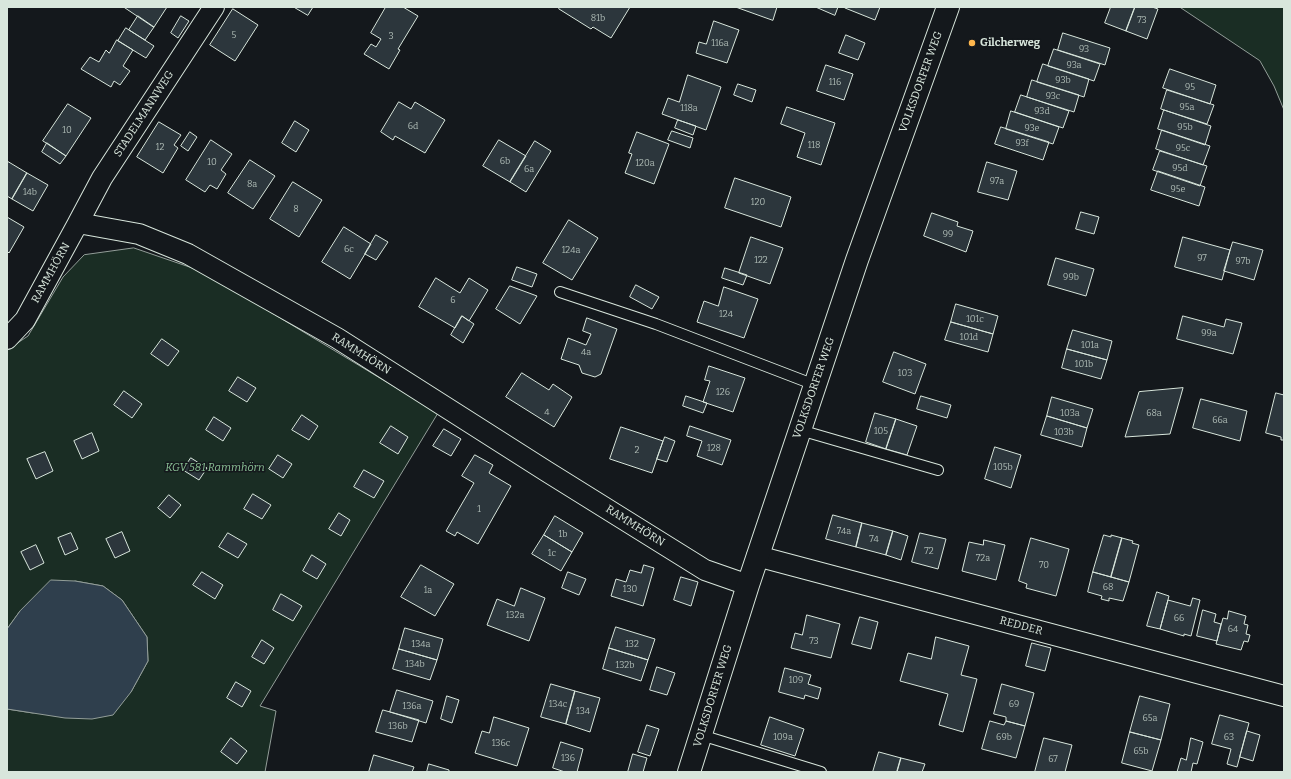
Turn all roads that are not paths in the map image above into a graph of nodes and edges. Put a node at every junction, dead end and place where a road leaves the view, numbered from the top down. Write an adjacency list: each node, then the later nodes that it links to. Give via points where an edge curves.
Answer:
1 (214, 7): 3 (street, STADELMANNWEG, via 102,178)
2 (948, 7): 6 (street, VOLKSDORFER WEG)
3 (78, 223): 5 (street, RAMMHÖRN, via 25,320); 10 (street, RAMMHÖRN, via 139,234 188,254 343,342 705,570)
4 (560, 292): 6 (lane, via 656,324)
5 (7, 339)
6 (815, 385): 7 (street, VOLKSDORFER WEG)
7 (800, 430): 8 (lane); 9 (street, VOLKSDORFER WEG)
8 (938, 470)
9 (758, 556): 10 (street, VOLKSDORFER WEG); 11 (street, REDDER)
10 (748, 585): 12 (street, VOLKSDORFER WEG)
11 (1284, 696)
12 (701, 736): 13 (street, VOLKSDORFER WEG); 14 (lane)
13 (689, 772)
14 (821, 772)

